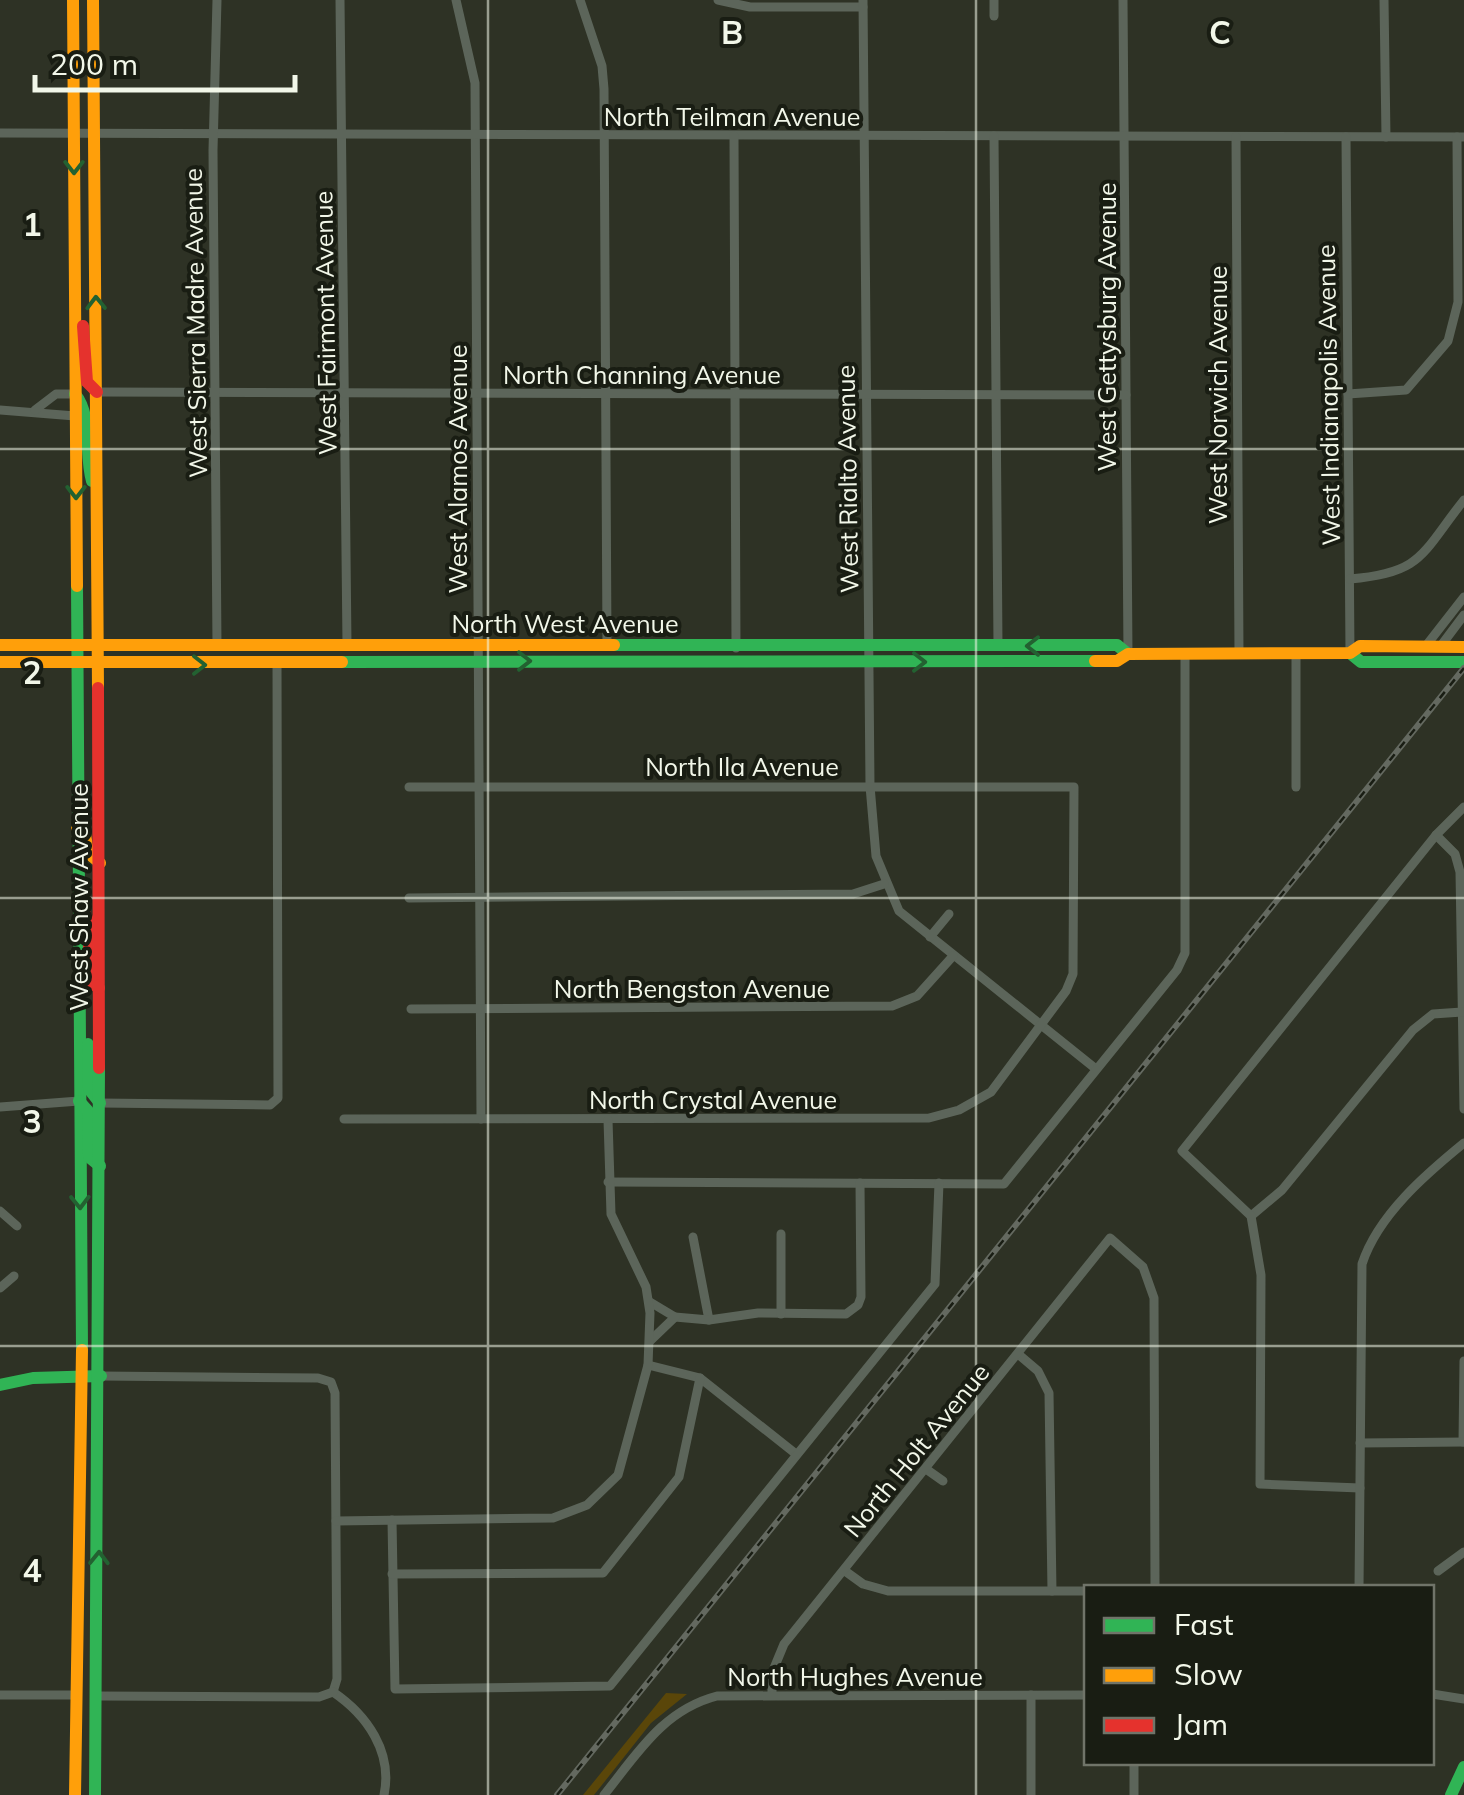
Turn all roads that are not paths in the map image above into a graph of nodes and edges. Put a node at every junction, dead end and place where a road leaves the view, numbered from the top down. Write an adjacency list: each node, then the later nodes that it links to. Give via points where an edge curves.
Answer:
1 (73, 0): 14 (main road, West Shaw Avenue)
2 (93, 0): 15 (main road, West Shaw Avenue)
3 (217, 0): 17 (street, West Sierra Madre Avenue)
4 (340, 0): 16 (street, West Fairmont Avenue)
5 (456, 0): 18 (street, West Alamos Avenue, via 475,83)
6 (580, 0): 19 (street, via 602,66)
7 (718, 0): 11 (street, via 750,8)
8 (994, 0): 12 (street)
9 (1124, 0): 23 (street, West Gettysburg Avenue)
10 (1384, 0): 27 (street)
11 (863, 4): 21 (street, West Rialto Avenue)
12 (994, 16)
13 (0, 133): 14 (street, North Teilman Avenue)
14 (74, 134): 15 (street, North Teilman Avenue); 29 (main road, West Shaw Avenue, one-way to 29)
15 (94, 134): 17 (street, North Teilman Avenue); 30 (main road, West Shaw Avenue, one-way to 15)
16 (343, 134): 17 (street, North Teilman Avenue); 18 (street, North Teilman Avenue); 32 (street, West Fairmont Avenue)
17 (216, 135): 31 (street, West Sierra Madre Avenue)
18 (475, 135): 19 (street, North Teilman Avenue); 33 (street, West Alamos Avenue)
19 (604, 136): 20 (street, North Teilman Avenue); 35 (street)
20 (734, 136): 21 (street, North Teilman Avenue); 36 (street)
21 (864, 136): 22 (street, North Teilman Avenue); 39 (street, West Rialto Avenue)
22 (994, 136): 23 (street, North Teilman Avenue); 37 (street)
23 (1124, 136): 24 (street, North Teilman Avenue); 40 (street, West Gettysburg Avenue)
24 (1236, 137): 25 (street, North Teilman Avenue); 65 (street, West Norwich Avenue)
25 (1346, 137): 27 (street, North Teilman Avenue); 38 (street, West Indianapolis Avenue)
26 (1460, 137): 27 (street, North Teilman Avenue); 28 (street)
27 (1386, 138)
28 (1461, 248): 38 (street, via 1458,312 1448,341 1406,390)
29 (75, 306): 30 (main road, via 87,382); 34 (main road, West Shaw Avenue)
30 (97, 392): 31 (street, North Channing Avenue); 45 (main road, West Shaw Avenue)
31 (216, 393): 32 (street, North Channing Avenue); 54 (street, West Sierra Madre Avenue)
32 (347, 393): 33 (street, North Channing Avenue); 51 (street, West Fairmont Avenue)
33 (476, 393): 35 (street, North Channing Avenue); 55 (street, West Alamos Avenue)
34 (75, 394): 42 (street, via 56,394); 43 (main road, West Shaw Avenue); 45 (main road, via 85,406 86,459)
35 (606, 394): 36 (street, North Channing Avenue); 56 (street)
36 (736, 394): 39 (street, North Channing Avenue); 57 (street)
37 (996, 394): 39 (street, North Channing Avenue); 40 (street, North Channing Avenue); 59 (street)
38 (1348, 394): 46 (street, West Indianapolis Avenue)
39 (866, 395): 58 (street, West Rialto Avenue)
40 (1126, 396): 63 (street, West Gettysburg Avenue)
41 (0, 410): 42 (street)
42 (35, 410): 43 (street)
43 (76, 416): 50 (main road, West Shaw Avenue, one-way to 50)
44 (1464, 500): 46 (street, via 1411,566 1392,576)
45 (97, 501): 53 (main road, West Shaw Avenue)
46 (1350, 579): 62 (street, West Indianapolis Avenue)
47 (1464, 597): 60 (street)
48 (1464, 615): 60 (street)
49 (0, 645): 50 (main road, North West Avenue)
50 (77, 645): 53 (main road, North West Avenue); 74 (main road, West Shaw Avenue)
51 (347, 645): 52 (main road, North West Avenue); 54 (main road, North West Avenue)
52 (378, 645): 55 (main road, North West Avenue); 69 (main road, via 360,652 289,653)
53 (101, 646): 54 (main road, North West Avenue); 75 (main road, West Shaw Avenue)
54 (217, 646)
55 (478, 646): 56 (main road, North West Avenue); 67 (street, West Alamos Avenue)
56 (607, 646): 57 (main road, North West Avenue)
57 (736, 646): 58 (main road, North West Avenue); 70 (street)
58 (868, 646): 59 (main road, North West Avenue); 71 (street, West Rialto Avenue)
59 (998, 646): 63 (main road, North West Avenue, one-way to 59, via 1117,645)
60 (1432, 647): 61 (main road, North West Avenue); 62 (main road, North West Avenue, via 1360,646); 72 (main road)
61 (1464, 647)
62 (1350, 653): 66 (main road, North West Avenue); 72 (main road, North West Avenue, via 1361,662)
63 (1128, 654): 64 (main road, North West Avenue); 71 (main road, North West Avenue, one-way to 63, via 1117,661)
64 (1185, 654): 65 (main road, North West Avenue); 97 (street, via 1185,953)
65 (1239, 654): 66 (main road, North West Avenue)
66 (1296, 654): 79 (street)
67 (478, 661): 69 (main road, North West Avenue); 70 (main road, North West Avenue, one-way to 70); 78 (street, West Alamos Avenue)
68 (0, 662): 74 (main road, North West Avenue)
69 (277, 662): 75 (main road, North West Avenue, one-way to 69); 99 (street, via 278,1098 270,1105)
70 (736, 662): 71 (main road, North West Avenue)
71 (869, 662): 76 (street, West Rialto Avenue)
72 (1398, 662): 73 (main road, North West Avenue)
73 (1464, 662)
74 (76, 664): 75 (main road, North West Avenue); 81 (main road, West Shaw Avenue)
75 (101, 664): 83 (main road, West Shaw Avenue)
76 (870, 786): 78 (street, North Ila Avenue); 84 (street, West Rialto Avenue); 96 (street, North Ila Avenue, via 1074,786 1077,956 1066,992)
77 (409, 787): 78 (street, North Ila Avenue)
78 (479, 787): 87 (street, West Alamos Avenue)
79 (1296, 788)
80 (1464, 806): 82 (street)
81 (77, 828): 83 (main road, via 85,834 88,854); 85 (main road, West Shaw Avenue)
82 (1436, 835): 94 (street, via 1452,850 1460,872); 111 (street, via 1182,1152)
83 (100, 863): 91 (main road, West Shaw Avenue)
84 (884, 884): 87 (street, via 853,894); 89 (street, West Rialto Avenue, via 899,910)
85 (78, 894): 91 (main road, via 88,923 89,981); 95 (main road, West Shaw Avenue)
86 (410, 898): 87 (street)
87 (480, 898): 93 (street, West Alamos Avenue)
88 (949, 914): 89 (street)
89 (930, 938): 90 (street, West Rialto Avenue)
90 (953, 956): 93 (street, North Bengston Avenue, via 917,996 892,1006); 96 (street, West Rialto Avenue)
91 (99, 988): 99 (main road, West Shaw Avenue)
92 (411, 1009): 93 (street, North Bengston Avenue)
93 (480, 1009): 103 (street, West Alamos Avenue)
94 (1462, 1012): 101 (street); 111 (street, via 1434,1014 1414,1030 1282,1190)
95 (79, 1022): 98 (main road, West Shaw Avenue); 99 (main road, via 88,1032 90,1094)
96 (1040, 1024): 97 (street, West Rialto Avenue); 104 (street, North Crystal Avenue, via 991,1092 930,1118)
97 (1096, 1070): 109 (street, via 1004,1184)
98 (79, 1101): 100 (street); 106 (main road, via 88,1111 89,1157); 125 (main road, West Shaw Avenue, one-way to 125)
99 (100, 1103): 106 (main road, West Shaw Avenue)
100 (0, 1106)
101 (1464, 1109)
102 (344, 1119): 103 (street, North Crystal Avenue)
103 (481, 1119): 104 (street, North Crystal Avenue)
104 (608, 1120): 107 (street)
105 (1464, 1142): 129 (street, via 1424,1176 1365,1255)
106 (100, 1166): 125 (main road, West Shaw Avenue)
107 (608, 1182): 108 (street); 117 (street, via 611,1214)
108 (860, 1183): 109 (street); 118 (street, via 858,1305 846,1314)
109 (939, 1183): 130 (street, via 934,1284)
110 (0, 1211): 112 (street)
111 (1251, 1216): 133 (street, via 1261,1275 1260,1484)
112 (17, 1226)
113 (781, 1234): 118 (street)
114 (693, 1237): 120 (street)
115 (14, 1276): 116 (street)
116 (0, 1288)
117 (650, 1302): 119 (street); 121 (street)
118 (780, 1314): 120 (street)
119 (675, 1317): 120 (street); 121 (street)
120 (709, 1320)
121 (648, 1343): 124 (street)
122 (1018, 1354): 131 (street, North Holt Avenue); 141 (street, North Holt Avenue, via 1110,1238 1142,1267 1154,1298); 143 (street, via 1038,1370 1049,1394)
123 (1464, 1361): 128 (street)
124 (648, 1365): 126 (street); 134 (street, via 618,1474 588,1506 553,1518)
125 (91, 1376): 127 (main road); 135 (street, via 331,1382); 137 (main road, West Shaw Avenue); 152 (main road, West Shaw Avenue, one-way to 125)
126 (700, 1378): 130 (street); 140 (street, via 679,1477 603,1573)
127 (0, 1385)
128 (1463, 1442): 129 (street)
129 (1360, 1443): 133 (street)
130 (796, 1454): 140 (street, via 605,1688 395,1689)
131 (926, 1468): 132 (street); 138 (street, North Holt Avenue)
132 (943, 1481)
133 (1360, 1488): 142 (street)
134 (392, 1520): 135 (street); 140 (street)
135 (336, 1521): 145 (street)
136 (1464, 1552): 139 (street)
137 (78, 1561): 149 (main road, West Shaw Avenue); 152 (main road, via 86,1685)
138 (844, 1571): 143 (street, via 888,1591); 146 (street, North Holt Avenue, via 784,1644)
139 (1438, 1571)
140 (392, 1574)
141 (1156, 1585)
142 (1359, 1585)
143 (1052, 1591): 144 (street)
144 (1084, 1591)
145 (333, 1692): 152 (street); 158 (street, via 374,1734 386,1764)
146 (772, 1694): 150 (street, North Hughes Avenue); 159 (street, North Hughes Avenue, via 717,1696 676,1713)
147 (1434, 1694): 153 (street)
148 (0, 1695): 149 (street)
149 (77, 1695): 156 (main road, West Shaw Avenue); 157 (main road, via 88,1706)
150 (1031, 1695): 151 (street, North Hughes Avenue); 160 (street)
151 (1084, 1695)
152 (97, 1696): 157 (main road, West Shaw Avenue)
153 (1464, 1700)
154 (1134, 1765): 161 (street)
155 (1464, 1767): 162 (main road)
156 (76, 1795)
157 (93, 1795)
158 (384, 1795)
159 (604, 1795)
160 (1032, 1795)
161 (1134, 1795)
162 (1450, 1795)

